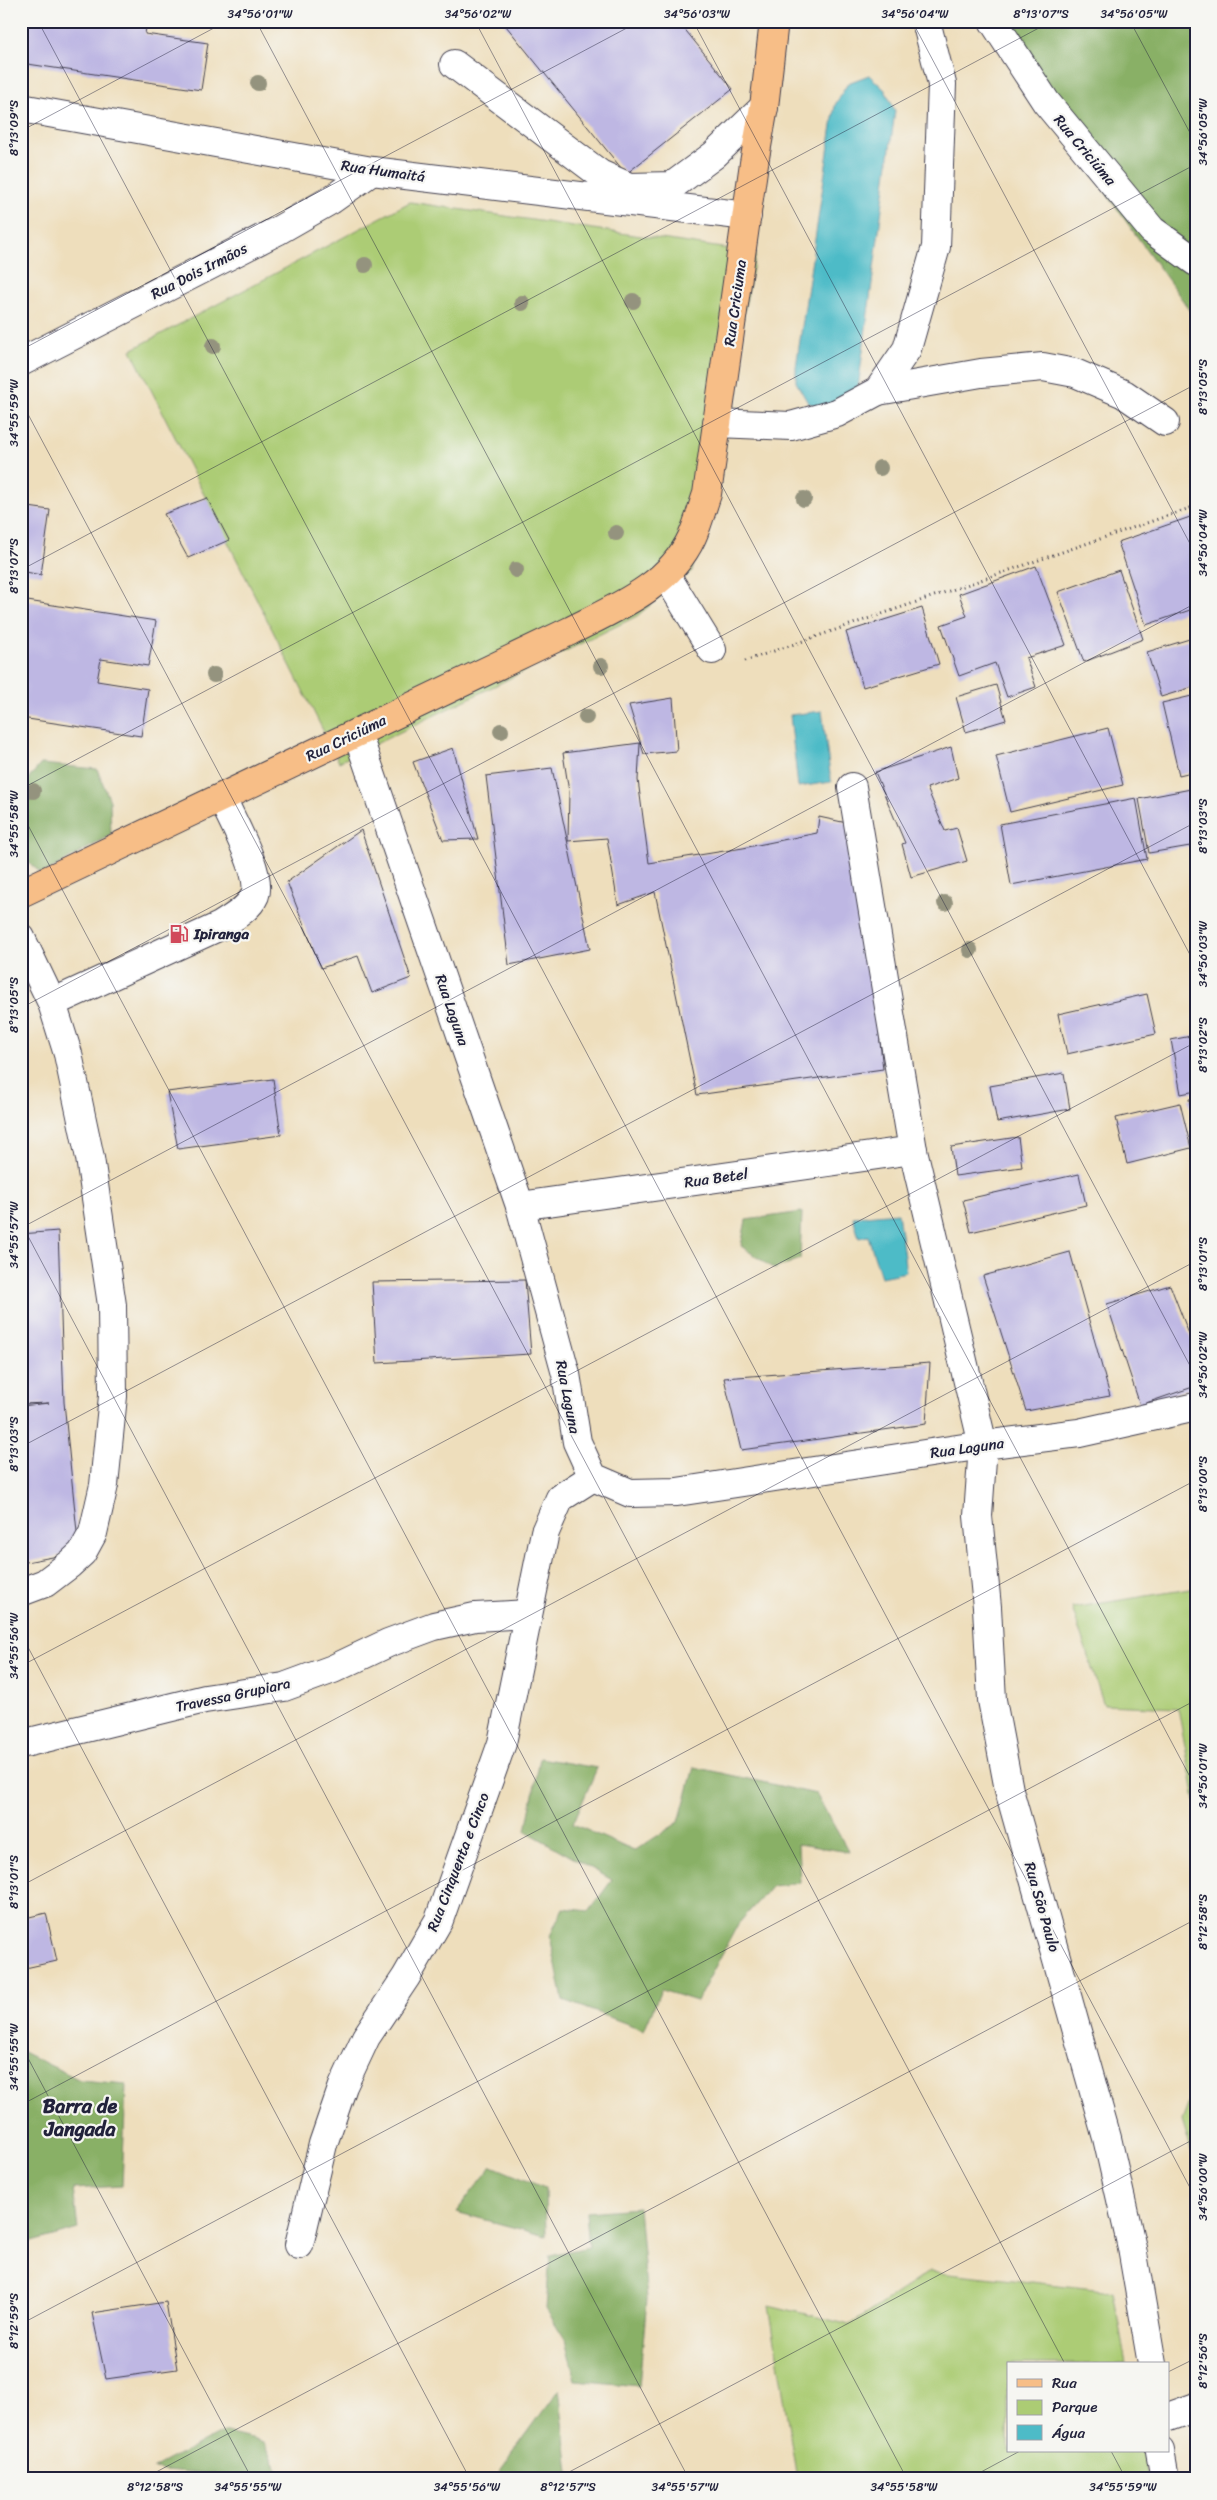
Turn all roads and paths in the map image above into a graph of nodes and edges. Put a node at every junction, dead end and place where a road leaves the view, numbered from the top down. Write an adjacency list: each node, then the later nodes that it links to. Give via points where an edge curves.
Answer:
1 (774, 21): 5 (main road, Rua Criciuma)
2 (926, 21): 11 (street, via 942,84 936,247 907,349)
3 (992, 21): 9 (street, Rua Criciúma, via 1046,102 1146,223)
4 (454, 64): 5 (street, via 600,174 629,187 672,186 714,155)
5 (764, 107): 8 (main road, Rua Criciuma)
6 (21, 108): 7 (street, Rua Humaitá)
7 (372, 171): 8 (street, Rua Humaitá); 10 (street, Rua Dois Irmãos, via 331,200 277,231)
8 (748, 216): 13 (main road, Rua Criciuma)
9 (1196, 262)
10 (21, 362)
11 (878, 391): 12 (street, via 981,373 1043,367 1075,373 1124,394); 13 (street, via 837,413 791,426)
12 (1165, 422)
13 (717, 423): 15 (main road, Rua Criciuma, via 707,494 691,539)
14 (1196, 506): 16 (path, via 726,668)
15 (666, 575): 16 (street); 17 (main road, Rua Criciúma, via 632,599)
16 (712, 650)
17 (357, 733): 19 (main road, Rua Criciúma); 24 (street, Rua Laguna)
18 (852, 788): 23 (street)
19 (222, 798): 20 (main road, Rua Criciúma); 22 (street, via 256,881 255,896 243,911 220,926)
20 (21, 893)
21 (21, 938): 22 (street)
22 (52, 1003): 28 (street, via 68,1054 90,1158 112,1305 113,1396 104,1485 93,1533 82,1553 70,1564 45,1583)
23 (913, 1150): 24 (street, Rua Betel); 26 (street)
24 (520, 1206): 27 (street, Rua Laguna, via 566,1374 577,1442)
25 (1196, 1407): 26 (street, Rua Laguna, via 1079,1432)
26 (983, 1445): 27 (street, Rua Laguna, via 677,1492 630,1493); 32 (street, Rua São Paulo, via 978,1516 992,1700 1010,1790 1107,2138 1132,2248)
27 (593, 1477): 29 (street, Rua Cinquenta e Cinco, via 560,1498 545,1532)
28 (21, 1592)
29 (528, 1614): 30 (street, Travessa Grupiara, via 475,1617 434,1626 284,1687 205,1699); 31 (street, Rua Cinquenta e Cinco, via 502,1743 439,1920 366,2037 343,2086 323,2144)
30 (21, 1744)
31 (299, 2245)
32 (1152, 2362)
33 (1196, 2408): 34 (street)
34 (1170, 2416)
35 (1160, 2452): 36 (street)
36 (1165, 2479)

